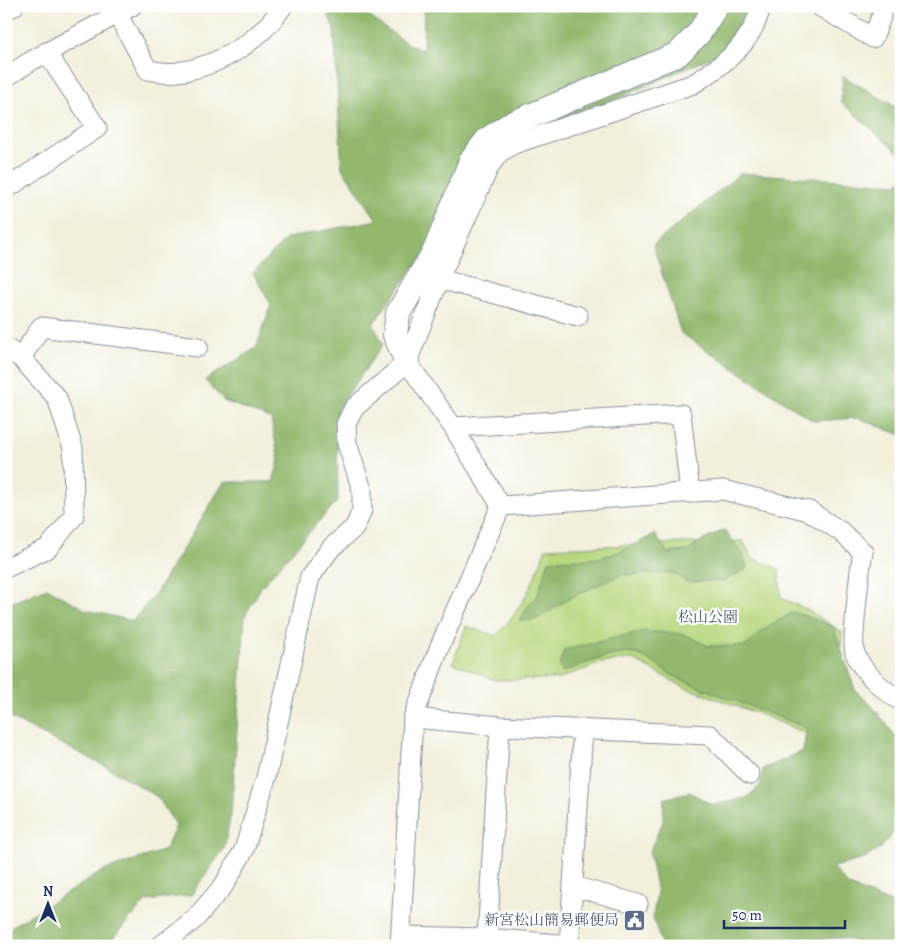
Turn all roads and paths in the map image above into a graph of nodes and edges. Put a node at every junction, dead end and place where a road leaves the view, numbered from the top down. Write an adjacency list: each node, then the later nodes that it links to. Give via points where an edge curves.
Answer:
1 (14, 6): 7 (street)
2 (283, 6): 6 (street, via 250,43 208,65 177,73 148,70)
3 (716, 6): 16 (street, via 699,33 678,54 511,124 486,140 471,161 435,251 398,313 395,335)
4 (761, 6): 12 (street, via 757,24 737,51 717,70 693,84 514,144 500,152 489,167)
5 (819, 6): 8 (street, via 873,38)
6 (121, 9): 9 (street)
7 (6, 10)
8 (881, 17)
9 (46, 52): 10 (street); 11 (street, via 97,128)
10 (6, 78)
11 (6, 189)
12 (439, 279): 13 (street); 16 (street)
13 (578, 316)
14 (198, 347): 15 (street, via 41,328)
15 (13, 353): 20 (street, via 57,398 73,448 74,516 48,548)
16 (407, 362): 17 (street); 30 (street, via 354,408 346,424 347,443 362,490 362,510 355,527 331,548 310,577 266,778 244,850 224,885 196,919)
17 (453, 427): 18 (street, via 681,414); 19 (street)
18 (690, 493): 19 (street); 21 (street, via 723,490 809,511 840,531 863,552 855,652 870,676)
19 (501, 506): 22 (street, via 440,646)
20 (6, 568)
21 (901, 701)
22 (413, 718): 23 (street); 29 (street)
23 (500, 726): 24 (street); 28 (street)
24 (583, 729): 25 (street, via 710,735); 26 (street)
25 (750, 775)
26 (573, 886): 27 (street); 31 (street)
27 (638, 904)
28 (487, 938): 29 (street); 31 (street)
29 (400, 941)
30 (160, 946)
31 (569, 946)

